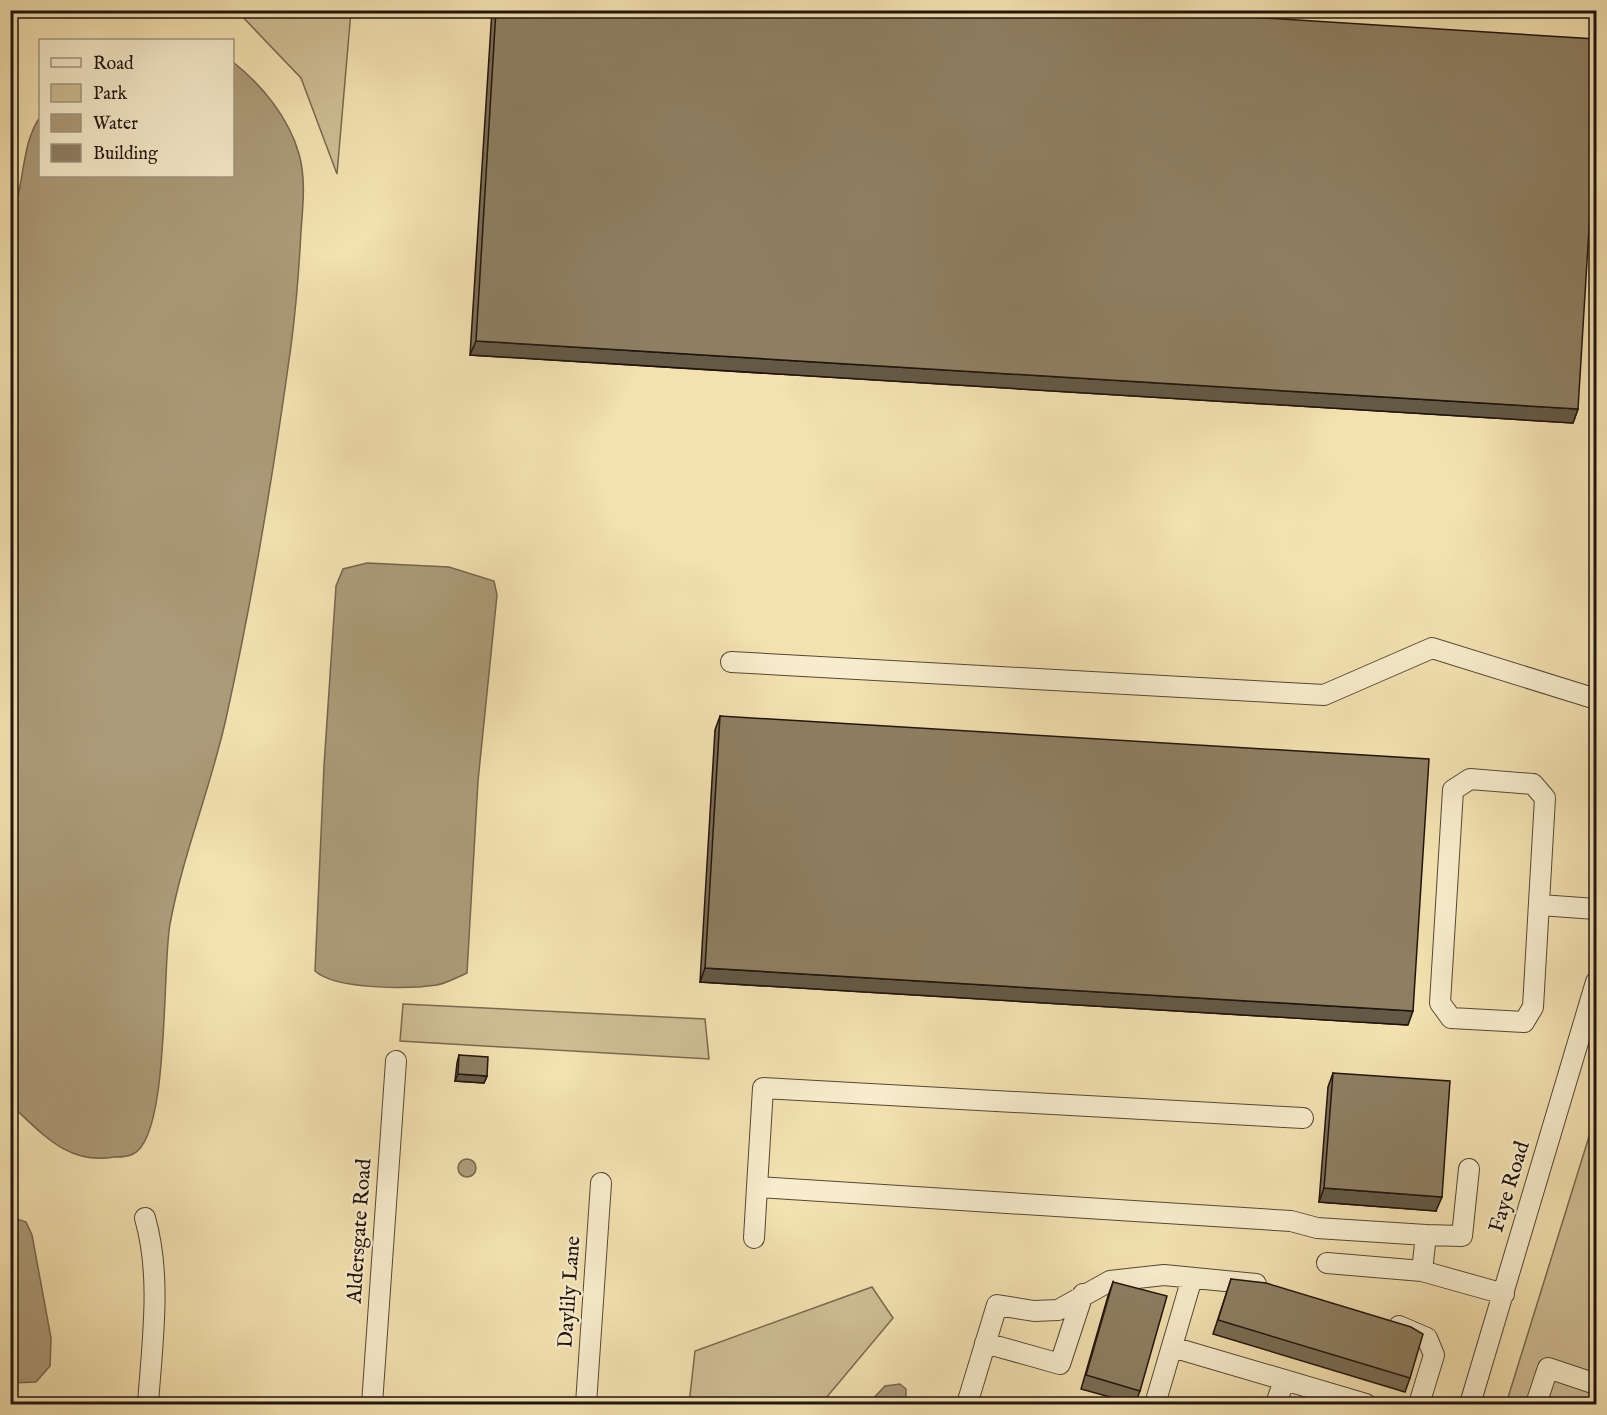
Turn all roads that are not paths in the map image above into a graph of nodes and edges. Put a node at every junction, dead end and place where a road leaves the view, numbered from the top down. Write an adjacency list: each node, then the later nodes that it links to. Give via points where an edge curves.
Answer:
1 (731, 663): 2 (street, via 1324,695 1432,648)
2 (1596, 699)
3 (1540, 905): 3 (street, via 1545,798 1533,783 1470,779 1453,790 1440,1003 1451,1018 1524,1022 1533,1007); 4 (street)
4 (1596, 909)
5 (1596, 982): 19 (street, Faye Road)
6 (396, 1061): 26 (street, Aldersgate Road)
7 (1303, 1118): 10 (street, via 763,1088)
8 (1469, 1169): 12 (street, via 1462,1236)
9 (601, 1183): 27 (street, Daylily Lane)
10 (757, 1187): 12 (street, via 1291,1221 1317,1228); 13 (street)
11 (145, 1218): 25 (street, via 154,1282)
12 (1426, 1235): 15 (street)
13 (754, 1238)
14 (1327, 1263): 15 (street)
15 (1422, 1270): 19 (street)
16 (1192, 1278): 17 (street); 18 (street, via 1164,1275 1110,1281); 22 (street)
17 (1275, 1288)
18 (1083, 1294): 21 (street, via 1058,1310 997,1305); 21 (street, via 1060,1365)
19 (1503, 1294): 33 (street, Faye Road)
20 (1376, 1319): 32 (street, via 1427,1338 1434,1355)
21 (985, 1343): 28 (street)
22 (1172, 1347): 23 (street); 29 (street)
23 (1284, 1380): 30 (street); 31 (street)
24 (1596, 1384): 34 (street, via 1548,1368)
25 (148, 1404)
26 (372, 1404)
27 (586, 1404)
28 (967, 1404)
29 (1155, 1404)
30 (1276, 1404)
31 (1366, 1404)
32 (1419, 1404)
33 (1470, 1404)
34 (1536, 1404)

